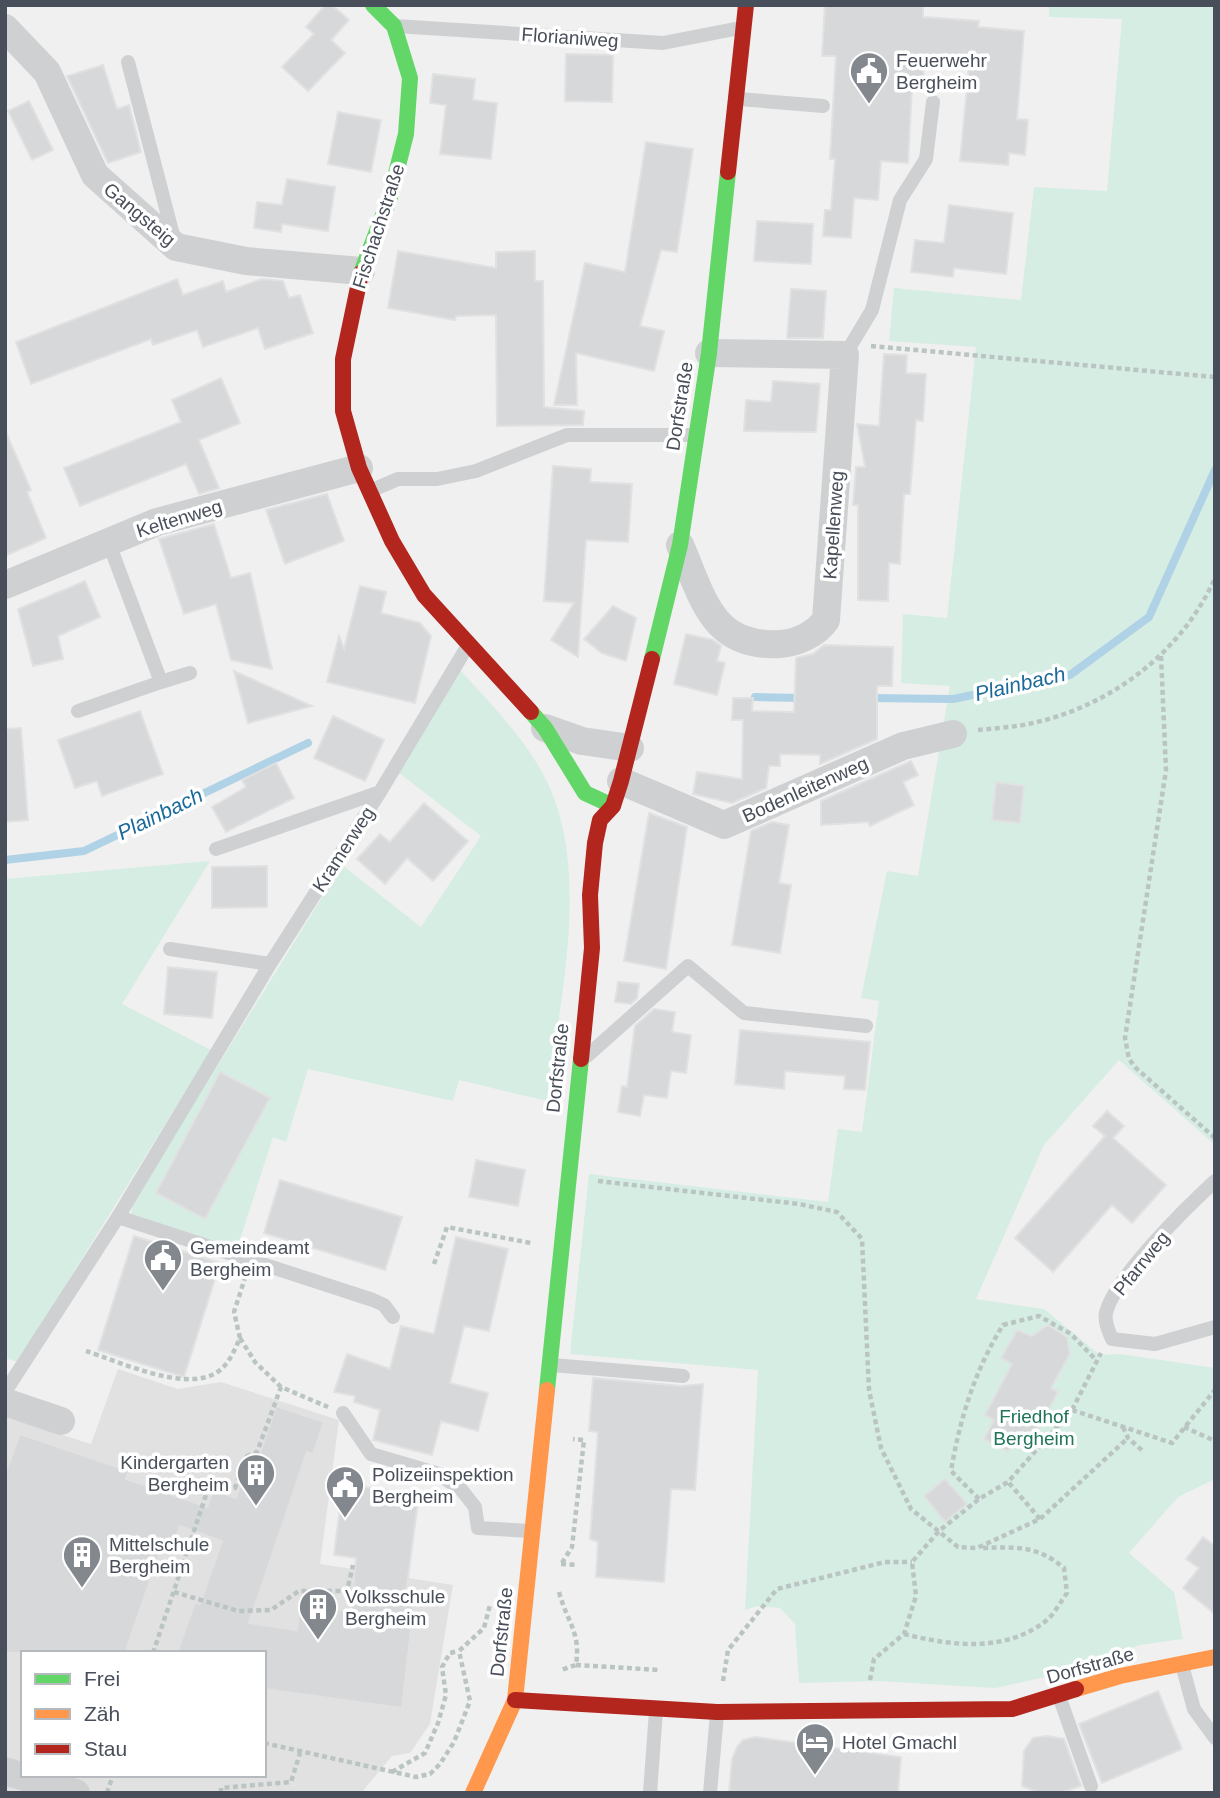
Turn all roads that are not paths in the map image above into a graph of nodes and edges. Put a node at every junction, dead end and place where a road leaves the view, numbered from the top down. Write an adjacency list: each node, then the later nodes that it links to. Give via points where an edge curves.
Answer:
1 (373, 5): 3 (main road, Fischachstraße)
2 (747, 5): 4 (main road, Dorfstraße)
3 (394, 26): 4 (lane, Florianiweg, via 663,43); 11 (main road, Fischachstraße, via 410,78 406,134 390,197)
4 (745, 27): 7 (main road, Dorfstraße)
5 (5, 28): 10 (street, Gangsteig, via 47,72 94,175)
6 (128, 62): 10 (lane)
7 (738, 99): 9 (lane); 13 (main road, Dorfstraße)
8 (933, 102): 12 (lane, via 926,159 900,200 872,310)
9 (823, 106)
10 (176, 247): 11 (street, Gangsteig, via 246,261)
11 (361, 271): 15 (main road, Fischachstraße, via 343,359 342,411)
12 (848, 350): 13 (street); 17 (street, Kapellenweg, via 827,620 819,630 790,643 760,645 731,636 710,617)
13 (709, 353): 14 (main road, Dorfstraße)
14 (696, 435): 15 (lane, via 567,435 476,471 437,479); 17 (main road, Dorfstraße)
15 (364, 480): 16 (street, Keltenweg, via 158,522); 19 (main road, Fischachstraße, via 424,595)
16 (107, 541): 18 (street, Keltenweg); 21 (lane)
17 (680, 545): 25 (main road, Dorfstraße)
18 (5, 585)
19 (467, 646): 23 (main road, Fischachstraße); 26 (lane, Kramerweg)
20 (190, 673): 21 (lane)
21 (161, 682): 22 (lane)
22 (78, 711)
23 (545, 728): 25 (street, Fischachstraße, via 582,741); 27 (main road, Fischachstraße, via 585,793)
24 (953, 734): 27 (street, Bodenleitenweg, via 903,746 724,825)
25 (630, 748): 27 (main road, Dorfstraße)
26 (380, 792): 29 (lane); 33 (lane, Kramerweg)
27 (617, 794): 28 (main road); 31 (main road, Dorfstraße, via 600,820 595,843 590,895)
28 (624, 822)
29 (216, 849)
30 (609, 898): 31 (main road, Dorfstraße)
31 (592, 948): 35 (main road, Dorfstraße)
32 (170, 949): 33 (lane)
33 (270, 964): 37 (lane, Kramerweg)
34 (866, 1026): 35 (lane, via 744,1013 688,966)
35 (578, 1063): 40 (main road, Dorfstraße)
36 (1215, 1181): 39 (lane, Pfarrweg, via 1147,1253 1112,1297 1105,1316 1112,1339 1155,1344)
37 (118, 1217): 38 (lane, via 373,1300); 42 (lane, Kramerweg)
38 (393, 1317)
39 (1215, 1327)
40 (548, 1364): 41 (lane); 46 (main road, Dorfstraße)
41 (683, 1376)
42 (5, 1392)
43 (5, 1402): 45 (street)
44 (343, 1413): 46 (lane, via 371,1454 436,1473 460,1488 474,1507 478,1528)
45 (61, 1421)
46 (534, 1531): 50 (main road, Dorfstraße)
47 (1215, 1657): 48 (main road, Dorfstraße)
48 (1182, 1664): 49 (main road, Dorfstraße); 53 (lane, via 1194,1709)
49 (1058, 1695): 52 (main road, Dorfstraße, via 1012,1709); 55 (lane)
50 (515, 1700): 51 (main road, Dorfstraße); 57 (main road)
51 (656, 1711): 52 (main road, Dorfstraße); 58 (lane)
52 (717, 1712): 59 (lane)
53 (1215, 1738)
54 (6, 1773): 56 (street)
55 (1091, 1786)
56 (76, 1793)
57 (473, 1793)
58 (650, 1793)
59 (710, 1793)

